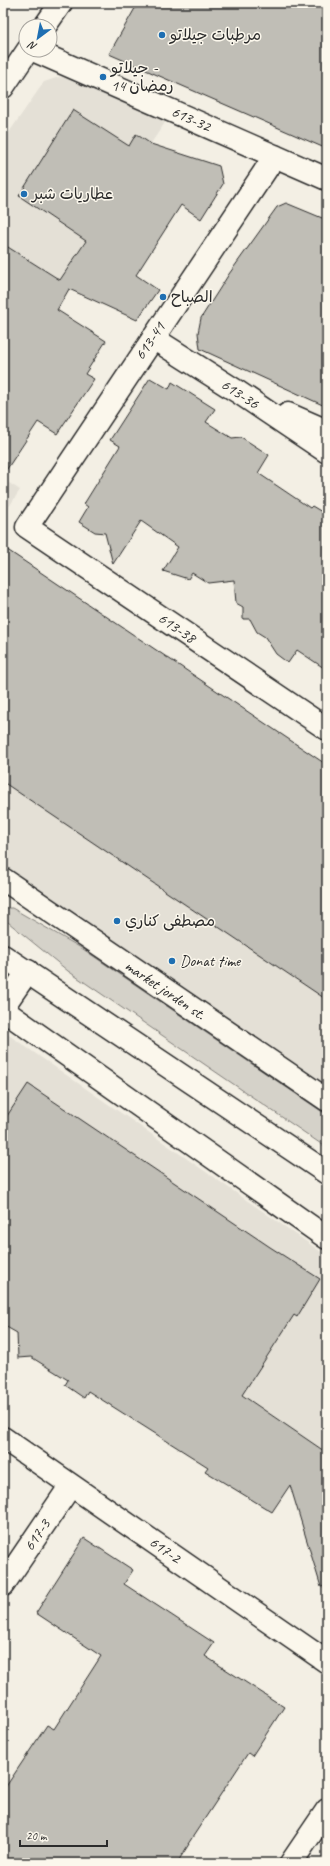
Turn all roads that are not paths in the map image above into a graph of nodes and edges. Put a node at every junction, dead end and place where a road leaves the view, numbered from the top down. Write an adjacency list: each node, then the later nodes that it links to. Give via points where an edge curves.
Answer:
1 (61, 3): 2 (street)
2 (51, 18)
3 (23, 58): 5 (street)
4 (51, 58): 6 (street, 613-32)
5 (3, 87)
6 (275, 156): 7 (street, 613-32); 8 (street, 613-41)
7 (327, 179)
8 (152, 338): 9 (street, 613-36); 12 (street, 613-41)
9 (238, 392): 10 (street); 11 (street, 613-36)
10 (327, 431)
11 (327, 452)
12 (27, 527): 13 (street, 613-38)
13 (327, 729)
14 (3, 880): 18 (street, market jorden st.)
15 (3, 956): 16 (street)
16 (28, 971): 17 (street); 19 (street)
17 (3, 1008): 20 (street)
18 (327, 1100)
19 (327, 1173)
20 (327, 1238)
21 (3, 1438): 22 (street, 617-2)
22 (71, 1485): 23 (street, 617-3); 24 (street, 617-2)
23 (3, 1585)
24 (327, 1662)
25 (327, 1810): 26 (street)
26 (291, 1863)

